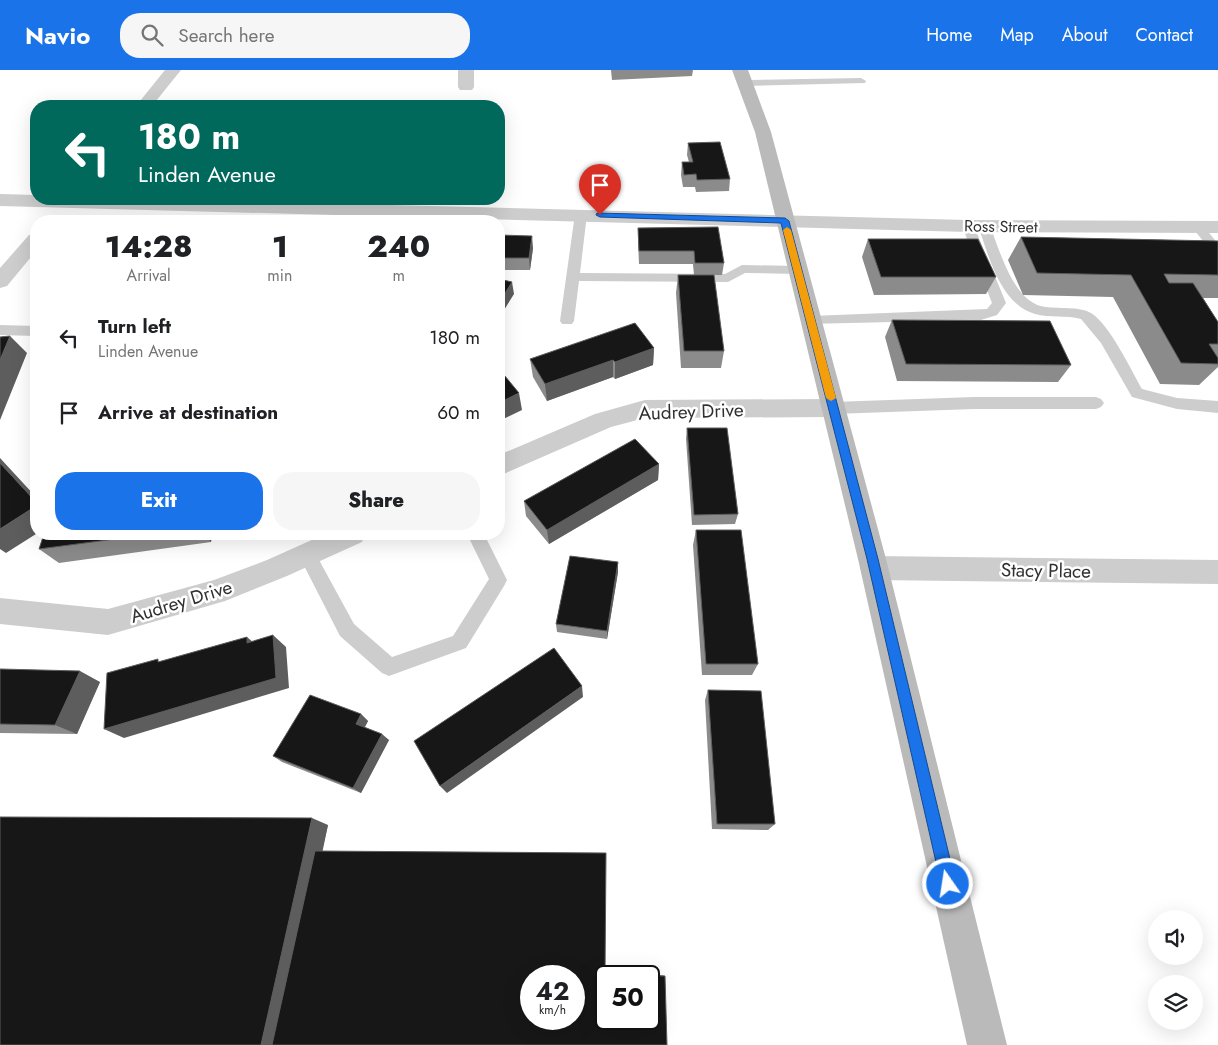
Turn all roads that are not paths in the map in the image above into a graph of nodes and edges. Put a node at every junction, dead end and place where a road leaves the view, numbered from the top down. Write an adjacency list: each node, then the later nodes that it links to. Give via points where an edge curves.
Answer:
1 (173, 70): 6 (street)
2 (466, 70): 5 (street)
3 (743, 77): 4 (lane); 15 (main road, via 763,132)
4 (861, 81)
5 (466, 87)
6 (149, 100)
7 (0, 200): 8 (street, Ross Street)
8 (30, 200)
9 (65, 205): 12 (street)
10 (172, 205): 13 (street, Ross Street)
11 (581, 214): 14 (street, Ross Street); 15 (street, Ross Street); 22 (lane)
12 (56, 215)
13 (379, 215)
14 (505, 215)
15 (785, 221): 16 (street, Ross Street); 21 (main road)
16 (976, 226): 17 (street, Ross Street); 24 (lane, via 999,304 992,312 981,315); 29 (lane, via 1011,290 1023,304 1037,310 1086,316 1098,327 1136,393 1157,400)
17 (1198, 227): 18 (street, Ross Street); 20 (lane)
18 (1218, 228)
19 (30, 246): 23 (street)
20 (1218, 252)
21 (798, 270): 22 (lane, via 751,268 742,269 728,278 703,279); 24 (main road)
22 (573, 277): 25 (lane)
23 (0, 281)
24 (811, 320): 30 (main road)
25 (567, 321)
26 (0, 330): 27 (lane)
27 (30, 331)
28 (1096, 403): 30 (lane)
29 (1218, 407)
30 (834, 408): 31 (street, Audrey Drive, via 646,409 604,420); 35 (main road)
31 (505, 463)
32 (338, 540): 34 (street, Audrey Drive)
33 (478, 540): 34 (lane, via 498,580 459,642 389,667 347,630)
34 (307, 554): 37 (street, Audrey Drive, via 215,592 108,622)
35 (874, 568): 36 (street, Stacy Place); 38 (main road)
36 (1218, 572)
37 (0, 611)
38 (987, 1045)

